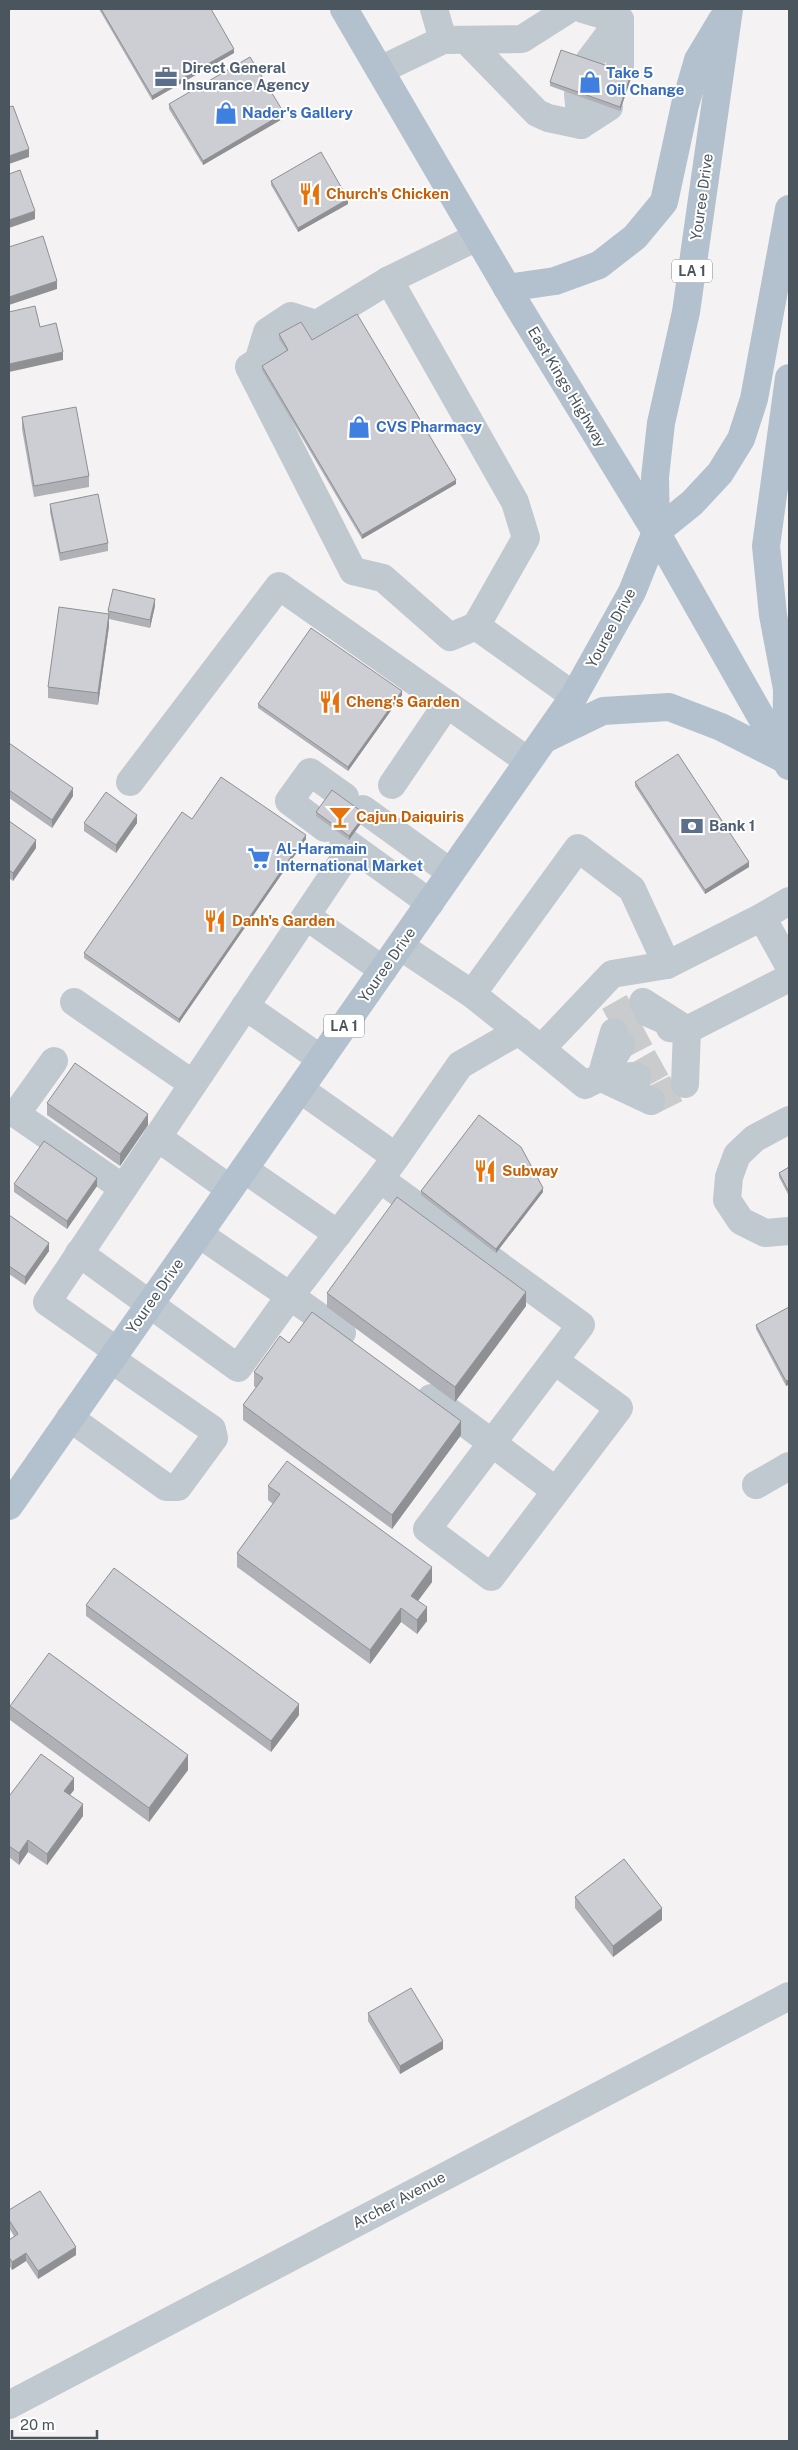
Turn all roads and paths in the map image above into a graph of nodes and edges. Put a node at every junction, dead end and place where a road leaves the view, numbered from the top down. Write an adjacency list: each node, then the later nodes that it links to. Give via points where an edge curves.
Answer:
1 (344, 9): 8 (main road, East Kings Highway)
2 (434, 9): 6 (street)
3 (569, 9): 6 (street, via 522,39)
4 (583, 9): 7 (street, via 620,20)
5 (728, 10): 13 (main road, via 698,60 664,202 635,237 599,265 555,281); 17 (main road, Youree Drive / LA 1, via 686,312 661,423 655,477)
6 (455, 40): 8 (street); 9 (street, via 537,113 548,118 581,126)
7 (604, 66)
8 (380, 70): 11 (main road, East Kings Highway)
9 (594, 100)
10 (788, 228): 17 (main road, Youree Drive / LA 1, via 754,400 741,439 714,479 692,503)
11 (477, 237): 12 (street); 13 (main road, East Kings Highway)
12 (389, 280): 14 (street); 18 (street, via 515,502 526,538)
13 (507, 288): 17 (main road, East Kings Highway)
14 (301, 333): 15 (street); 15 (street, via 291,316 267,332)
15 (258, 362): 18 (street, via 250,367 353,571 383,578 450,638)
16 (789, 378): 22 (main road, via 766,546 773,616 787,689)
17 (656, 532): 19 (main road, Youree Drive / LA 1, via 632,592); 22 (main road, East Kings Highway)
18 (476, 626): 19 (street)
19 (574, 696): 21 (main road, Youree Drive / LA 1)
20 (447, 704): 21 (street); 23 (street, via 279,586); 24 (street)
21 (536, 750): 22 (main road, via 604,711 669,707 721,727); 26 (main road, Youree Drive / LA 1)
22 (787, 763)
23 (130, 782)
24 (392, 785)
25 (340, 838): 26 (street, via 289,801 310,772); 28 (street); 29 (street)
26 (450, 872): 28 (main road, Youree Drive / LA 1)
27 (789, 902): 30 (street)
28 (430, 903): 31 (main road, Youree Drive / LA 1)
29 (306, 916): 34 (street); 38 (street)
30 (762, 917): 32 (street); 33 (street)
31 (400, 946): 34 (main road, Youree Drive / LA 1); 36 (street)
32 (667, 964): 36 (street, via 632,889 578,848); 43 (street, via 612,974)
33 (789, 966)
34 (383, 970): 44 (main road, Youree Drive / LA 1)
35 (789, 978): 40 (street)
36 (472, 994): 41 (street)
37 (74, 1002): 48 (street)
38 (245, 1006): 44 (street); 48 (street)
39 (648, 1014): 40 (street)
40 (687, 1030): 46 (street)
41 (519, 1031): 43 (street); 54 (street, via 460,1065)
42 (615, 1033): 47 (street)
43 (541, 1048): 47 (street, via 585,1084)
44 (321, 1059): 49 (main road, Youree Drive / LA 1)
45 (54, 1061): 51 (street)
46 (678, 1071)
47 (601, 1077): 50 (street)
48 (193, 1084): 53 (street)
49 (300, 1089): 54 (street); 55 (main road, Youree Drive / LA 1)
50 (644, 1089)
51 (12, 1112): 57 (street)
52 (789, 1120): 58 (street, via 756,1138 737,1155 728,1177 727,1200 741,1221 765,1233)
53 (157, 1137): 55 (street); 57 (street)
54 (396, 1157): 56 (street)
55 (237, 1179): 59 (main road, Youree Drive / LA 1); 60 (street)
56 (380, 1179): 60 (street); 66 (street, via 581,1325)
57 (123, 1188): 61 (street)
58 (789, 1231)
59 (199, 1234): 62 (street); 63 (main road, Youree Drive / LA 1)
60 (338, 1234): 62 (street)
61 (79, 1253): 63 (street); 65 (street, via 47,1302)
62 (290, 1296): 63 (street, via 238,1368); 64 (street)
63 (150, 1304): 65 (main road, Youree Drive / LA 1)
64 (363, 1349)
65 (114, 1355): 68 (main road, Youree Drive / LA 1); 68 (street, via 212,1429 214,1438 178,1487 166,1487)
66 (555, 1361): 69 (street); 72 (street, via 619,1408)
67 (411, 1384): 69 (street)
68 (70, 1418): 73 (main road, Youree Drive / LA 1)
69 (492, 1443): 72 (street); 72 (street, via 427,1529 491,1577)
70 (789, 1466): 71 (street)
71 (756, 1485)
72 (556, 1491)
73 (9, 1506)
74 (789, 1996): 75 (street, Archer Avenue)
75 (9, 2405)

